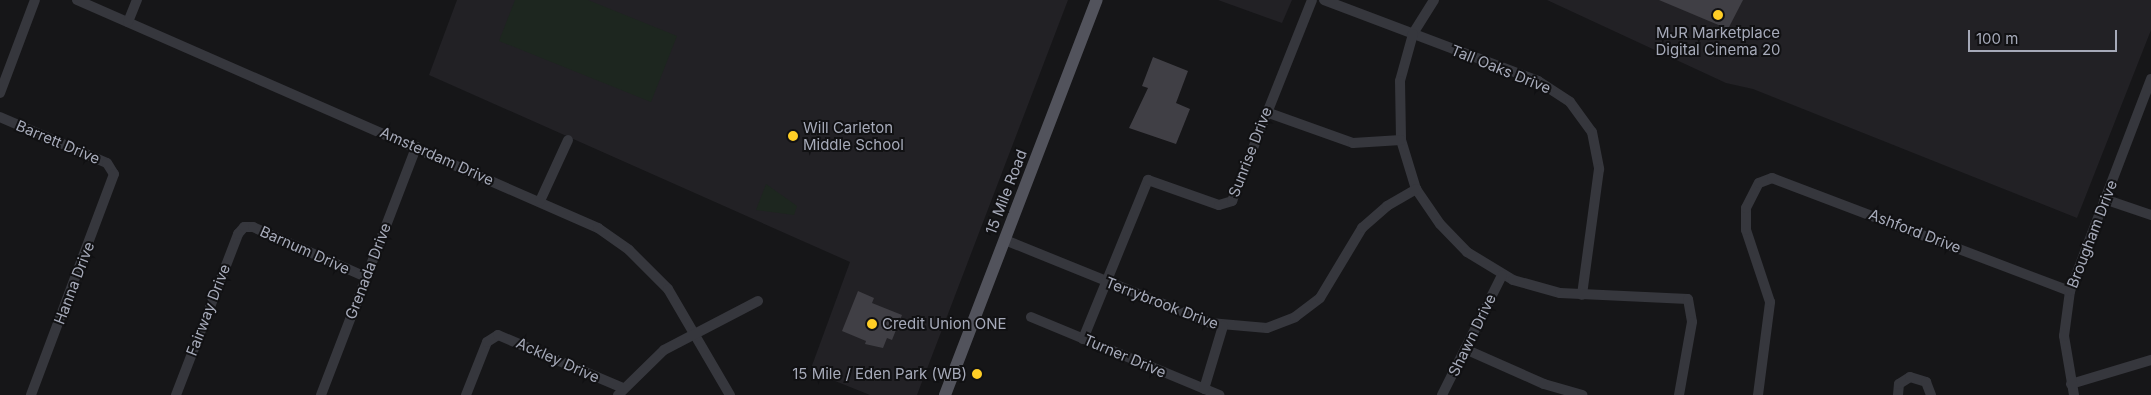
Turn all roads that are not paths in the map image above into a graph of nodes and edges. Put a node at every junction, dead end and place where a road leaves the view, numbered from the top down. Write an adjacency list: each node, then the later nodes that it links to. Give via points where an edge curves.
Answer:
1 (35, 0): 11 (street)
2 (77, 0): 8 (street, Amsterdam Drive)
3 (137, 0): 8 (street)
4 (1097, 0): 23 (main road, 15 Mile Road)
5 (1312, 0): 12 (street, Sunrise Drive)
6 (1324, 0): 9 (street, Tall Oaks Drive)
7 (1434, 0): 9 (street)
8 (128, 22): 16 (street, Amsterdam Drive)
9 (1413, 34): 15 (street, via 1400,81); 28 (street, Tall Oaks Drive, via 1538,81 1560,92 1581,114 1592,132 1599,169)
10 (2151, 79): 19 (street, Brougham Drive)
11 (0, 93)
12 (1266, 112): 15 (street, via 1353,143); 26 (street, Sunrise Drive, via 1229,204 1148,180)
13 (0, 117): 17 (street, Barrett Drive)
14 (568, 140): 20 (street)
15 (1401, 140): 18 (street)
16 (416, 147): 20 (street, Amsterdam Drive); 25 (street, Grenada Drive)
17 (113, 170): 39 (street, Hanna Drive)
18 (1416, 189): 24 (street, via 1446,232); 31 (street, Terrybrook Drive, via 1387,206 1362,228 1325,290 1309,307 1267,328)
19 (2104, 199): 21 (street); 27 (street, Brougham Drive)
20 (540, 201): 32 (street, Amsterdam Drive, via 598,228 630,250 668,289)
21 (2151, 215)
22 (244, 227): 25 (street, Barnum Drive, via 252,226); 40 (street, Fairway Drive, via 238,234)
23 (1005, 240): 26 (street, Terrybrook Drive); 44 (main road, 15 Mile Road)
24 (1502, 275): 28 (street, via 1544,290); 34 (street, Shawn Drive)
25 (366, 276): 41 (street, Grenada Drive)
26 (1106, 282): 31 (street, Terrybrook Drive); 33 (street, Sunrise Drive)
27 (2070, 291): 36 (street, Brougham Drive, via 2064,336); 49 (street, Ashford Drive, via 1772,178 1759,183 1748,201 1746,221 1769,290)
28 (1582, 296): 48 (street, via 1688,299 1692,322)
29 (758, 301): 32 (street)
30 (1031, 317): 33 (street, Turner Drive)
31 (1223, 326): 37 (street)
32 (694, 333): 38 (street, via 651,359); 43 (street, Amsterdam Drive)
33 (1083, 338): 37 (street, Turner Drive)
34 (1465, 349): 46 (street, Shawn Drive); 47 (street, via 1544,384)
35 (2151, 360): 36 (street)
36 (2071, 384): 52 (street, Brougham Drive)
37 (1204, 389): 45 (street, Turner Drive)
38 (620, 392): 42 (street, Ackley Drive, via 502,335 493,336)
39 (31, 395)
40 (176, 395)
41 (321, 395)
42 (466, 395)
43 (730, 395)
44 (946, 395)
45 (1219, 395)
46 (1442, 395)
47 (1582, 395)
48 (1679, 395)
49 (1758, 395)
50 (1898, 395): 51 (street, via 1903,380 1910,377 1929,384)
51 (1931, 395)
52 (2074, 395)

